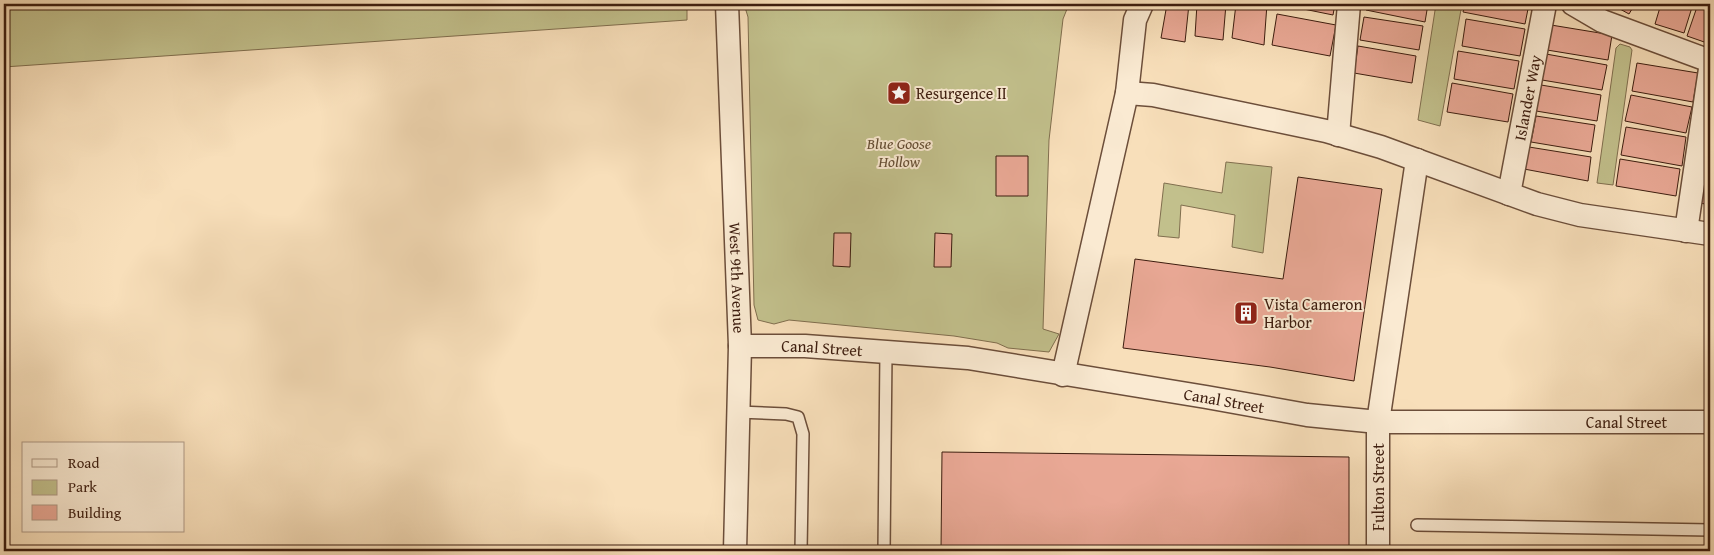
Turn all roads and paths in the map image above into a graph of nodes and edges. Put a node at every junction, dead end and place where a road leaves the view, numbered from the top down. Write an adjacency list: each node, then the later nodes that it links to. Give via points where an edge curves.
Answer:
1 (727, 4): 14 (street, West 9th Avenue)
2 (1142, 4): 8 (street, via 1135,20)
3 (1350, 4): 9 (street)
4 (1545, 4): 11 (street, Islander Way)
5 (1573, 4): 6 (street, via 1602,21)
6 (1710, 61)
7 (1710, 69): 12 (street)
8 (1127, 93): 9 (street, via 1153,95); 16 (street)
9 (1338, 135): 10 (street)
10 (1417, 160): 11 (street); 18 (street, Fulton Street)
11 (1510, 194): 12 (street, via 1580,215)
12 (1686, 231): 13 (street)
13 (1710, 234)
14 (740, 346): 15 (street, Canal Street, via 805,346); 17 (street, West 9th Avenue)
15 (886, 352): 16 (street, Canal Street, via 968,358); 24 (lane)
16 (1063, 375): 18 (street, Canal Street, via 1307,415)
17 (738, 412): 22 (street, West 9th Avenue); 23 (lane, via 798,417 803,434)
18 (1378, 422): 19 (street, Canal Street); 25 (street, Fulton Street)
19 (1710, 422)
20 (1417, 526): 21 (lane)
21 (1710, 530)
22 (735, 551)
23 (801, 551)
24 (884, 551)
25 (1378, 551)

